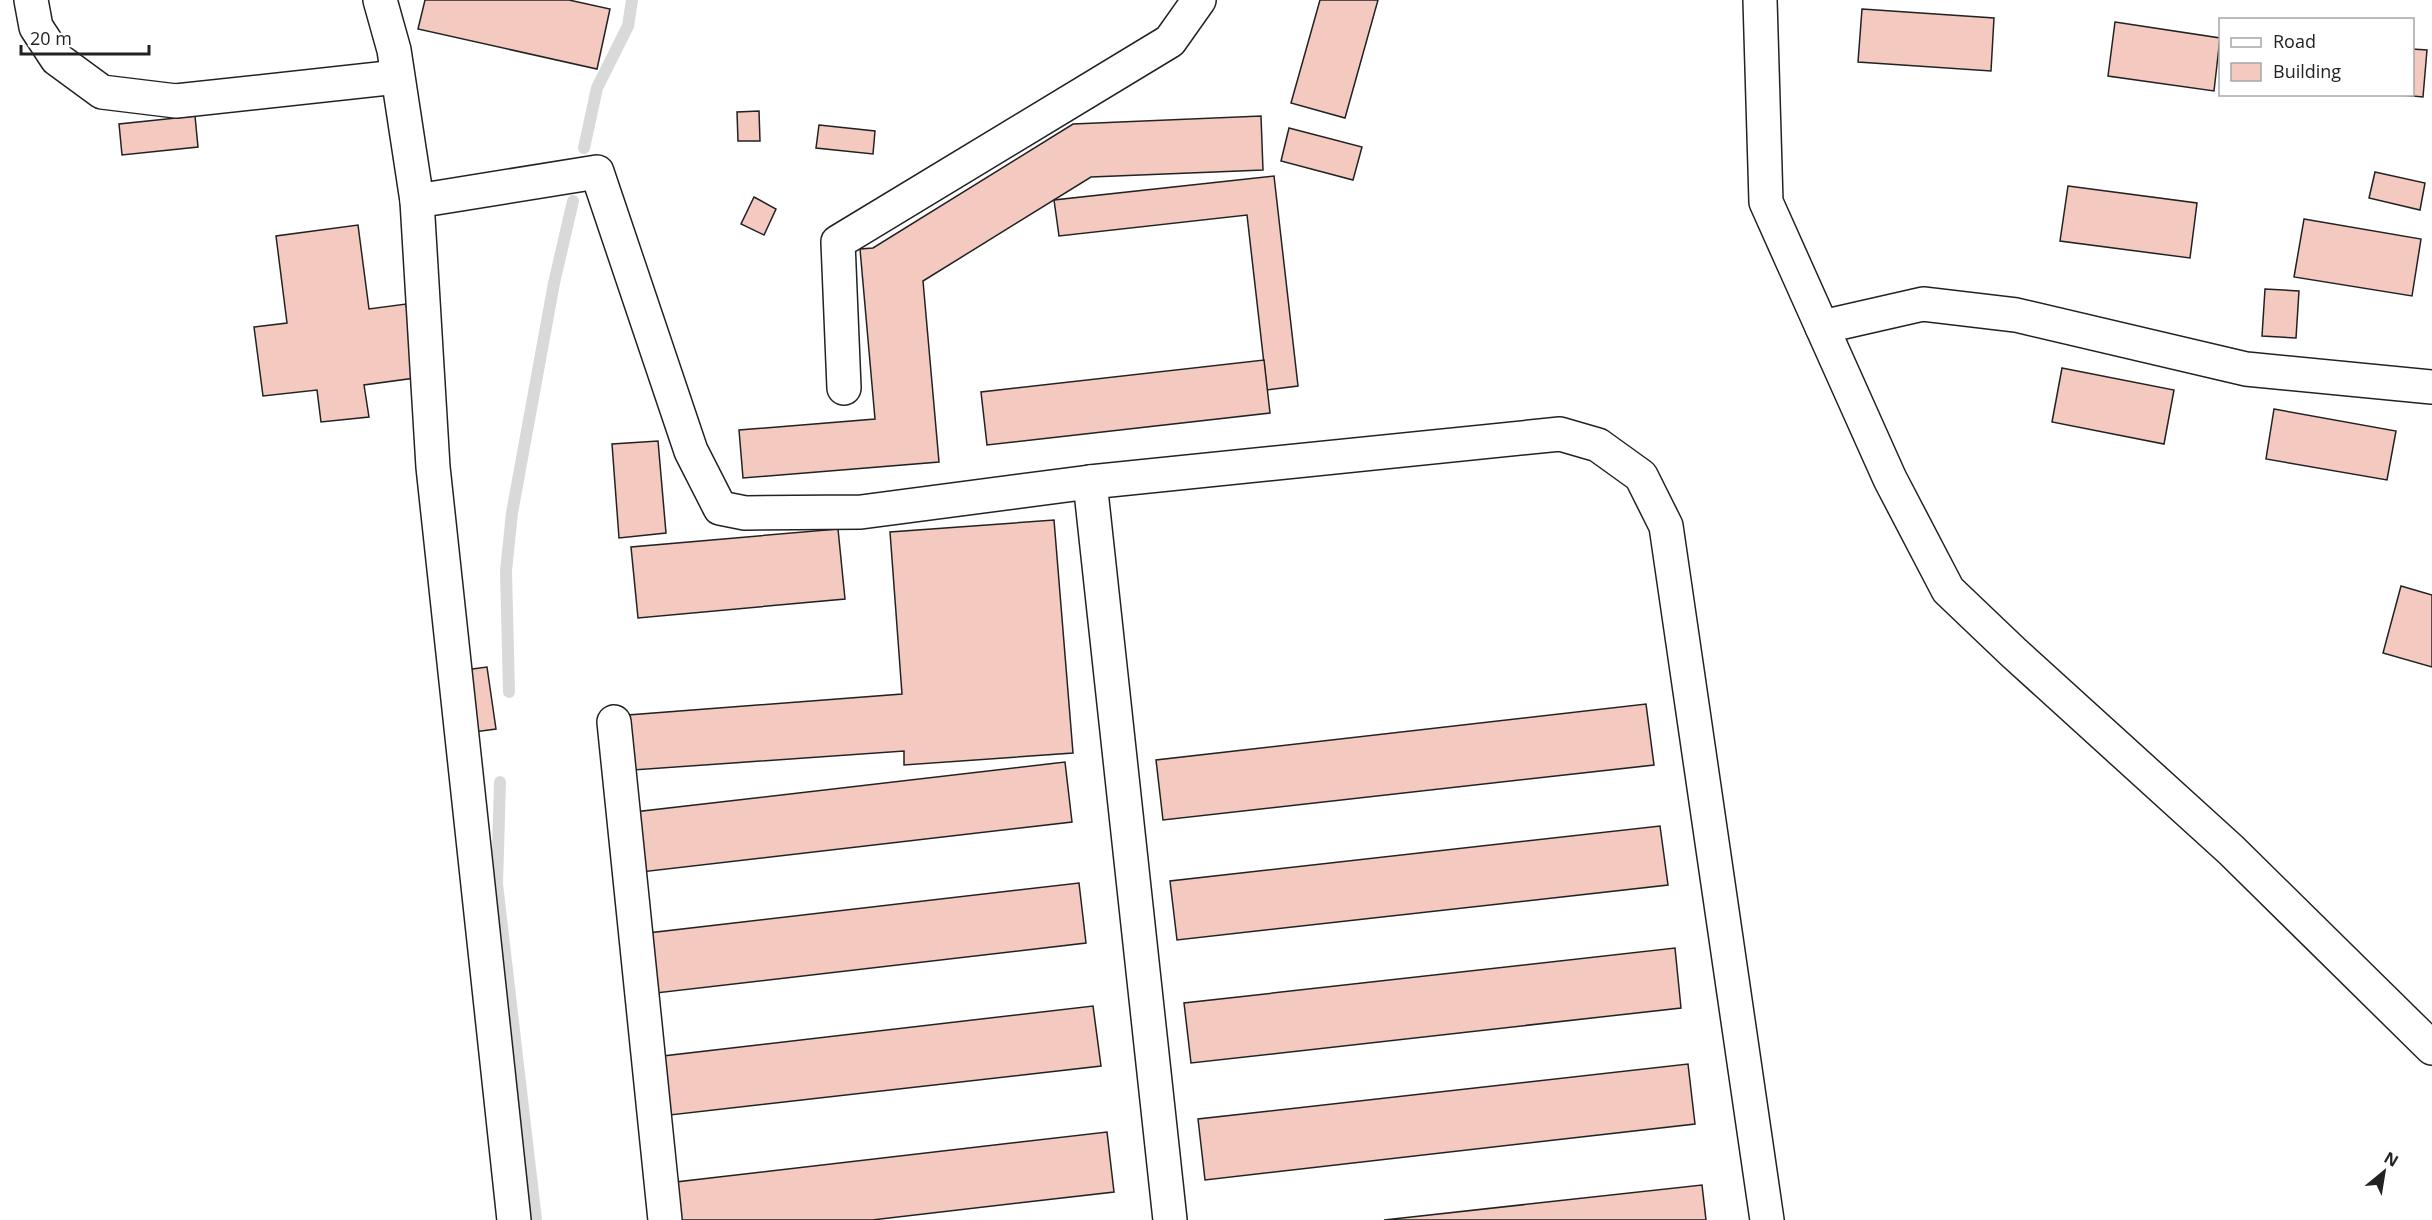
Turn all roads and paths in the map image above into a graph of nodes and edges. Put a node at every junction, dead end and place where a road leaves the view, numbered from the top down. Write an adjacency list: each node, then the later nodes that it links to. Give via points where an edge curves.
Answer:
1 (31, 0): 5 (street, via 36,27 57,59 102,92 176,101)
2 (381, 0): 5 (street)
3 (1199, 0): 9 (street, via 1170,41 838,242)
4 (1760, 0): 7 (street, via 1766,202)
5 (397, 77): 6 (street)
6 (417, 201): 10 (street, via 597,172 691,451 720,508 745,513 861,512); 13 (street, via 433,466)
7 (1822, 327): 8 (street, via 1923,304 2016,315 2246,369); 12 (street, via 1890,479 1948,590 2231,850)
8 (2432, 387)
9 (844, 388)
10 (1090, 482): 15 (street); 16 (street, via 1560,434 1598,445 1641,476 1666,526)
11 (614, 722): 14 (street)
12 (2432, 1048)
13 (514, 1220)
14 (665, 1220)
15 (1170, 1220)
16 (1767, 1220)

